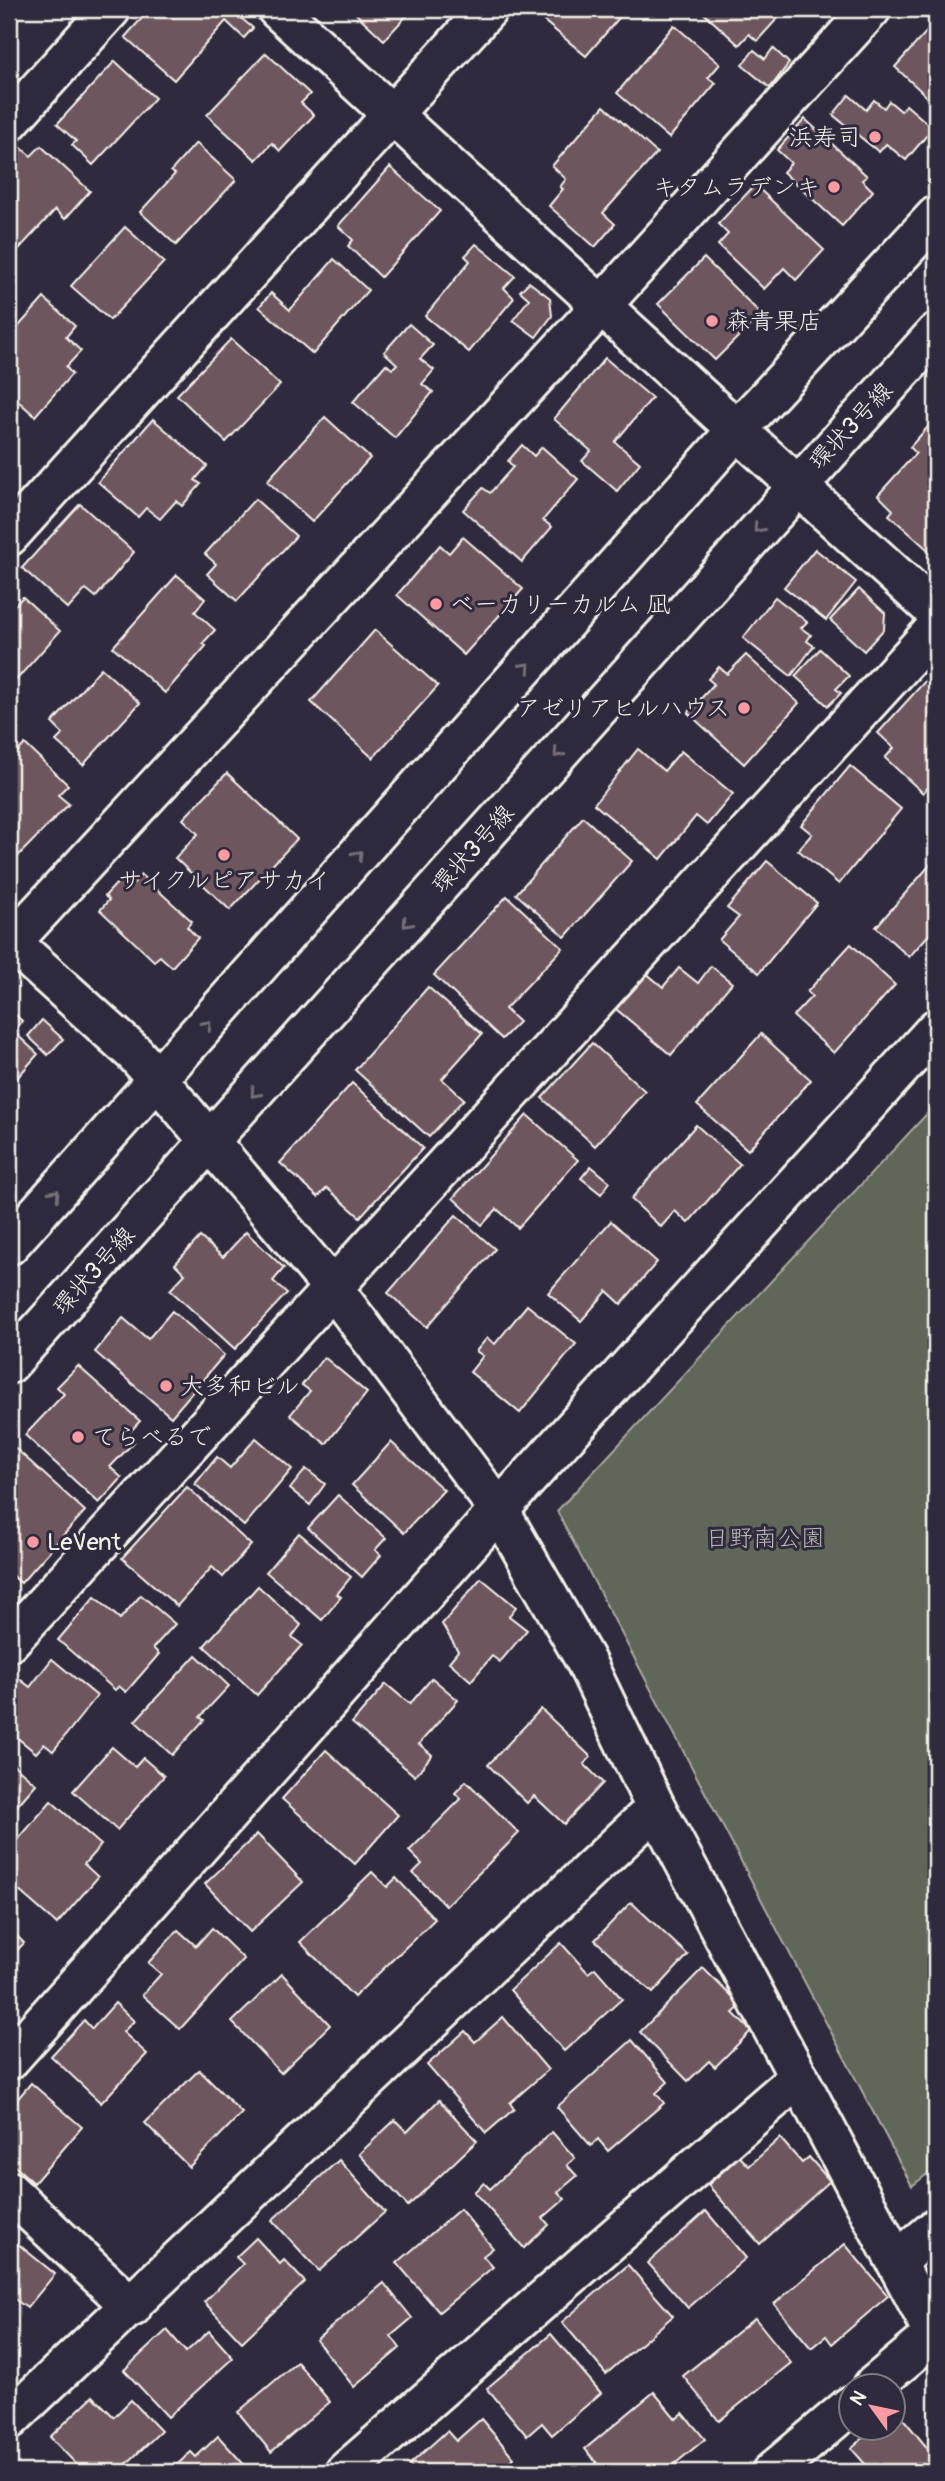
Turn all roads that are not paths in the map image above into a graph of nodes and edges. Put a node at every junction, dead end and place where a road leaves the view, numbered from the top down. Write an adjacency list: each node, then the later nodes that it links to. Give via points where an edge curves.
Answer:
1 (111, 9): 6 (street)
2 (277, 9): 5 (street)
3 (488, 9): 5 (street)
4 (871, 9): 8 (street)
5 (392, 115): 8 (street); 12 (street)
6 (9, 122)
7 (936, 216): 10 (street)
8 (601, 306): 10 (street); 15 (street)
9 (936, 333): 11 (street, 環状3号線)
10 (736, 431): 11 (street); 17 (street, one-way to 10)
11 (796, 485): 13 (street); 18 (street, 環状3号線, one-way to 18)
12 (9, 536)
13 (936, 612)
14 (936, 628): 20 (street)
15 (10, 943): 17 (street)
16 (936, 1029): 22 (street)
17 (158, 1080): 18 (street); 19 (street, one-way to 17)
18 (211, 1143): 20 (street); 21 (street, 環状3号線)
19 (9, 1245)
20 (332, 1287): 22 (street); 23 (street)
21 (9, 1364)
22 (499, 1510): 24 (street, via 585,1660); 25 (street)
23 (9, 1642)
24 (656, 1808): 26 (street); 30 (street)
25 (9, 2060)
26 (799, 2077): 29 (street); 35 (street)
27 (9, 2191): 30 (street)
28 (936, 2228): 29 (street)
29 (898, 2260): 31 (street)
30 (132, 2307): 34 (street)
31 (936, 2335): 32 (street)
32 (890, 2372)
33 (836, 2418): 36 (street)
34 (9, 2420)
35 (345, 2472)
36 (772, 2472)

